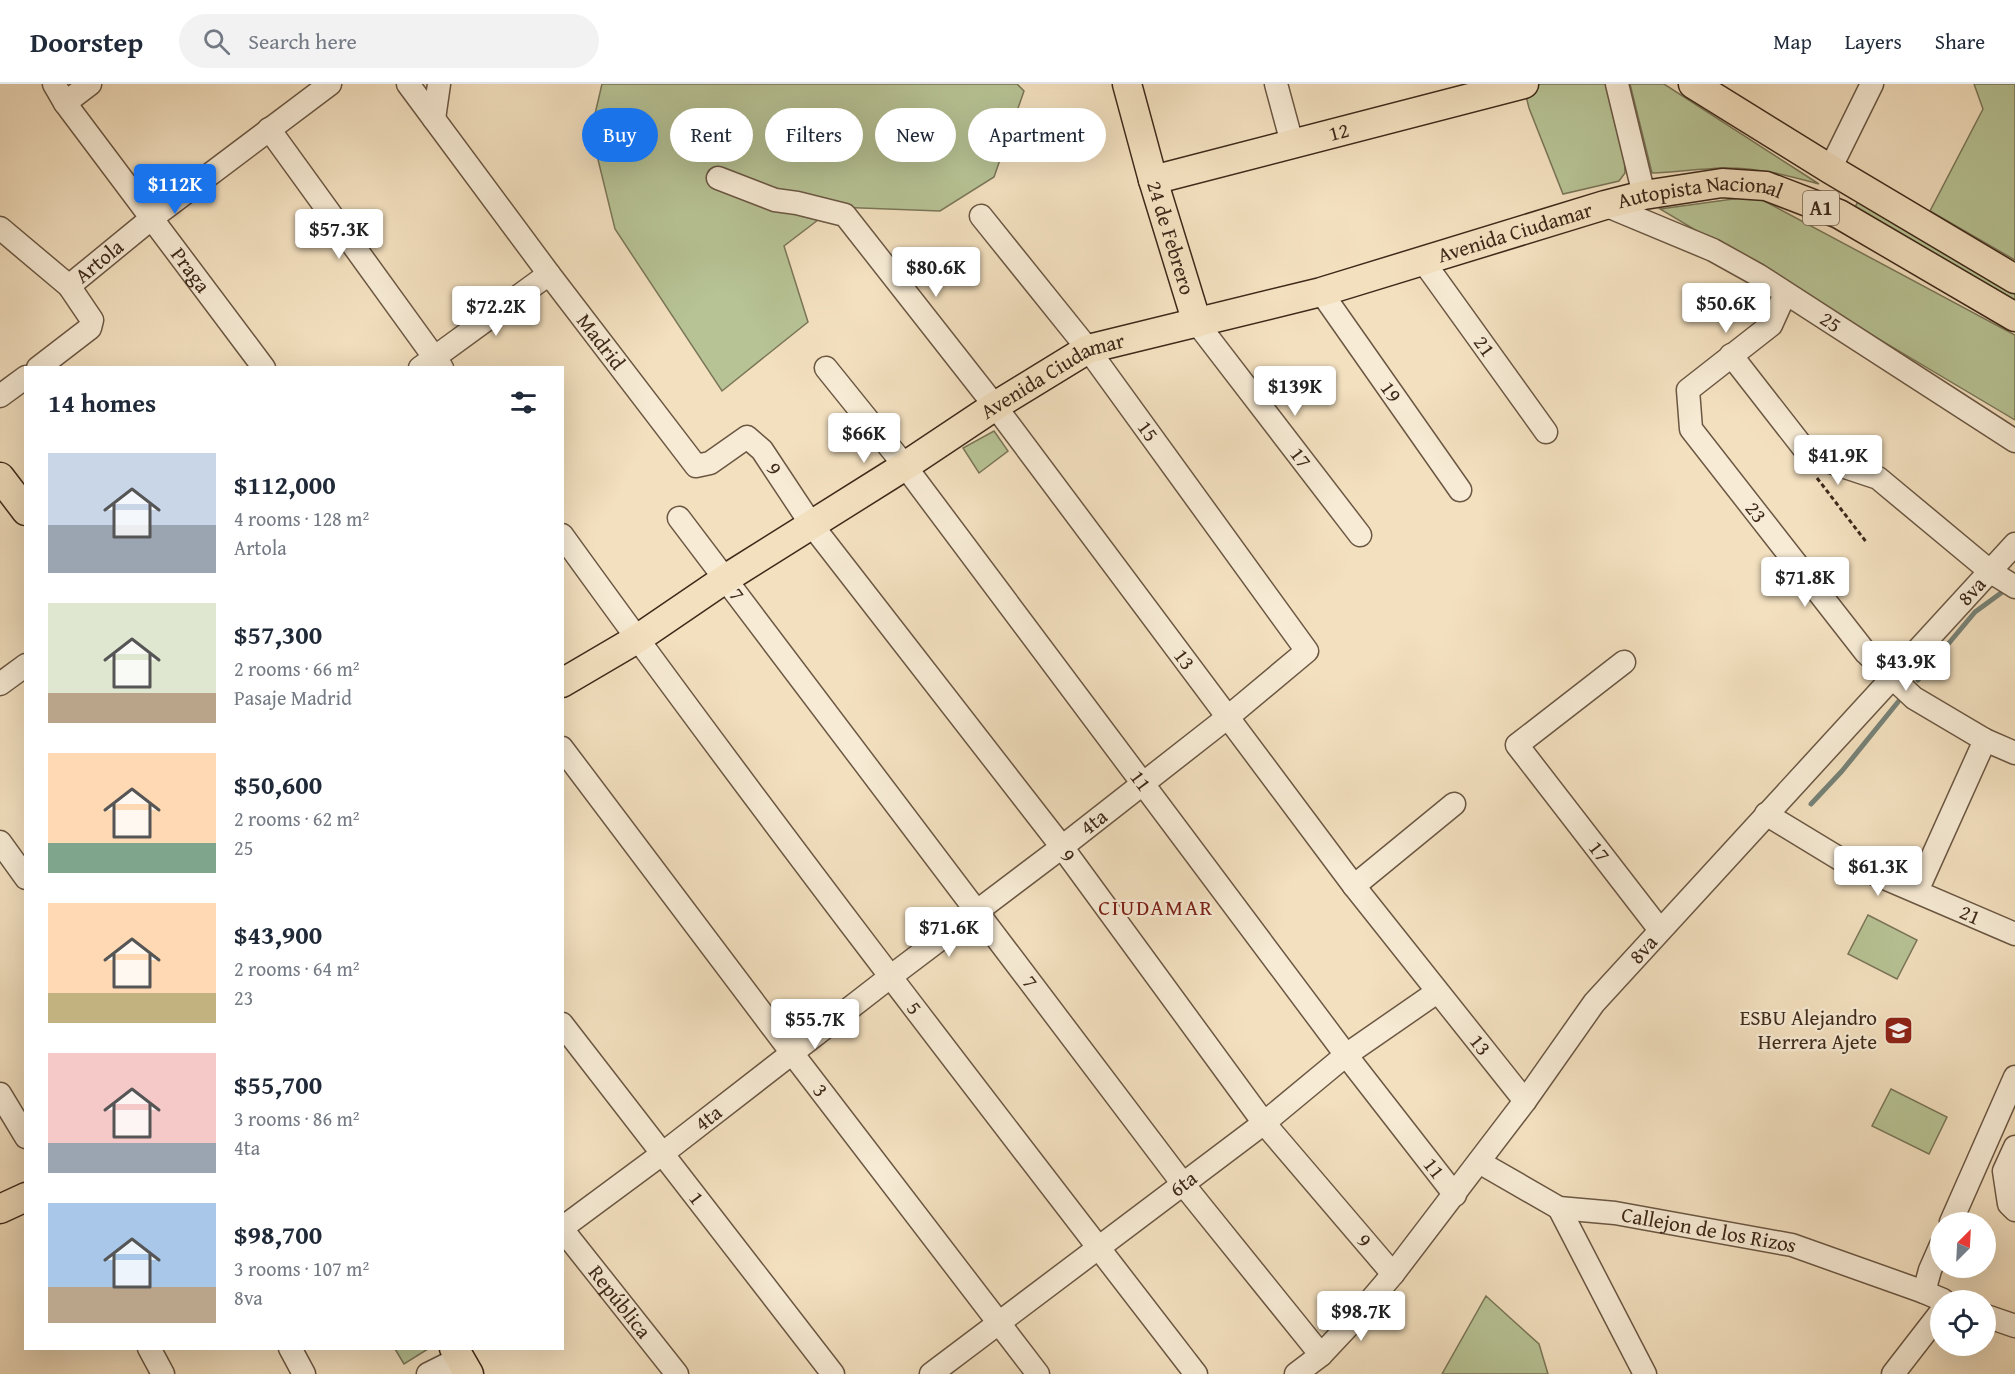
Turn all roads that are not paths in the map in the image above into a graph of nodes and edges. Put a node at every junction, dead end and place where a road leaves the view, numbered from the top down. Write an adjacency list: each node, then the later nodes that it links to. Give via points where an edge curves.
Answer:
1 (90, 84): 11 (street)
2 (330, 84): 13 (street, Artola)
3 (408, 84): 12 (street, Madrid)
4 (439, 84): 12 (street)
5 (1127, 84): 17 (main road, 24 de Febrero)
6 (1276, 84): 14 (street)
7 (1524, 84): 14 (main road, 12)
8 (1617, 84): 18 (street)
9 (1693, 84): 15 (main road, A1)
10 (1872, 84): 15 (street)
11 (60, 94): 21 (street, Praga)
12 (434, 119): 24 (street, Madrid)
13 (269, 129): 21 (street, Artola); 33 (street)
14 (1292, 143): 17 (main road, 12)
15 (1830, 169): 25 (main road, A1)
16 (718, 178): 39 (street, 13, via 775,200 845,215)
17 (1153, 180): 30 (main road, 24 de Febrero)
18 (1644, 195): 19 (main road, Autopista Nacional / A1); 29 (main road, Autopista Nacional / A1, via 1722,183 1766,186 1839,214)
19 (1605, 205): 23 (main road, Avenida Ciudamar); 28 (street, 25, via 1713,250)
20 (981, 216): 31 (street, 15)
21 (152, 218): 26 (street, Artola); 35 (street, Praga)
22 (0, 228): 26 (street)
23 (1423, 261): 27 (main road, Avenida Ciudamar); 40 (street, 21)
24 (549, 274): 33 (street); 41 (street, Madrid, via 696,466 710,463)
25 (2015, 279)
26 (69, 286): 34 (street, via 92,324)
27 (1321, 292): 30 (main road, Avenida Ciudamar); 45 (street, 19)
28 (1785, 294): 32 (street, via 1771,325); 42 (street, 25)
29 (2015, 317)
30 (1197, 323): 31 (main road, Avenida Ciudamar); 49 (street, 17)
31 (1088, 349): 39 (main road, Avenida Ciudamar); 56 (street, 15)
32 (1731, 356): 52 (street, via 1809,454 1878,478); 59 (street, 23, via 1688,390 1691,429 1866,653)
33 (432, 364)
34 (41, 366)
35 (263, 366)
36 (826, 368): 43 (street, 11)
37 (24, 378): 38 (street)
38 (0, 396)
39 (995, 406): 43 (main road, Avenida Ciudamar); 62 (street, 13)
40 (1546, 432)
41 (747, 437): 48 (street, 9, via 762,450)
42 (2015, 441)
43 (905, 466): 48 (main road, Avenida Ciudamar); 66 (street, 11)
44 (0, 477): 46 (main road)
45 (1460, 490)
46 (24, 508)
47 (679, 518): 53 (street, 7)
48 (811, 524): 53 (main road, Avenida Ciudamar); 70 (street, 9)
49 (1360, 535)
50 (564, 538): 55 (street, 5)
51 (2015, 544): 52 (street, 8va)
52 (1991, 572): 54 (street); 59 (street, 8va)
53 (725, 579): 55 (main road, Avenida Ciudamar); 74 (street, 7)
54 (2015, 587)
55 (637, 639): 60 (main road, Avenida Ciudamar); 77 (street, 5)
56 (1307, 651): 62 (street, 4ta)
57 (1624, 662): 75 (street, 17, via 1517,745)
58 (24, 666): 61 (street)
59 (1892, 678): 63 (street, 23, via 1914,698); 68 (street, 8va)
60 (564, 682)
61 (0, 684)
62 (1228, 717): 66 (street, 4ta); 72 (street, 13)
63 (1985, 740): 65 (street, 23); 73 (street)
64 (564, 751): 80 (street, 3)
65 (2015, 753)
66 (1142, 784): 70 (street, 4ta); 81 (street, 11)
67 (1454, 804): 72 (street)
68 (1766, 814): 73 (street, 21, via 1840,859); 75 (street, 8va)
69 (0, 842): 71 (street)
70 (1062, 847): 74 (street, 4ta); 85 (street, 9)
71 (24, 875)
72 (1353, 886): 78 (street, 13)
73 (1917, 891): 76 (street, 21)
74 (977, 912): 77 (street, 4ta); 90 (street, 7)
75 (1660, 930): 84 (street, 8va, via 1594,1003)
76 (2015, 934)
77 (890, 977): 80 (street, 4ta); 99 (street, 5)
78 (1437, 992): 81 (street, 6ta); 84 (street, 13)
79 (564, 1027): 88 (street, 1)
80 (792, 1053): 88 (street, 4ta); 103 (street, 3)
81 (1346, 1055): 85 (street, 6ta); 91 (street, 11)
82 (2015, 1077): 96 (street)
83 (0, 1094): 86 (street)
84 (1525, 1101): 89 (street, 8va)
85 (1264, 1123): 90 (street, 6ta); 100 (street, 9)
86 (24, 1134)
87 (2015, 1147): 95 (street, via 2004,1171 2009,1204)
88 (662, 1154): 97 (street, 4ta); 114 (street, 1)
89 (1479, 1162): 91 (street, 8va); 93 (street, Callejon de los Rizos)
90 (1183, 1184): 99 (street, 6ta); 108 (street, 7)
91 (1455, 1195): 100 (street, 8va)
92 (24, 1198): 94 (main road)
93 (1559, 1208): 101 (street, Callejon de los Rizos, via 1615,1213 1792,1245); 119 (street)
94 (0, 1209)
95 (2015, 1210)
96 (1955, 1212)
97 (564, 1227)
98 (564, 1231): 113 (street, República)
99 (1098, 1248): 103 (street, 6ta); 117 (street, 5)
100 (1392, 1274): 108 (street, 8va)
101 (1930, 1295)
102 (1996, 1319): 105 (street)
103 (999, 1324): 115 (street, 6ta); 116 (street, 3)
104 (1930, 1326): 120 (street)
105 (2015, 1326)
106 (150, 1350): 110 (street)
107 (291, 1350): 111 (street)
108 (1321, 1355): 118 (street, 8va)
109 (461, 1360): 112 (street)
110 (163, 1374)
111 (304, 1374)
112 (428, 1374)
113 (677, 1374)
114 (832, 1374)
115 (931, 1374)
116 (1038, 1374)
117 (1196, 1374)
118 (1296, 1374)
119 (1644, 1374)
120 (1893, 1374)

